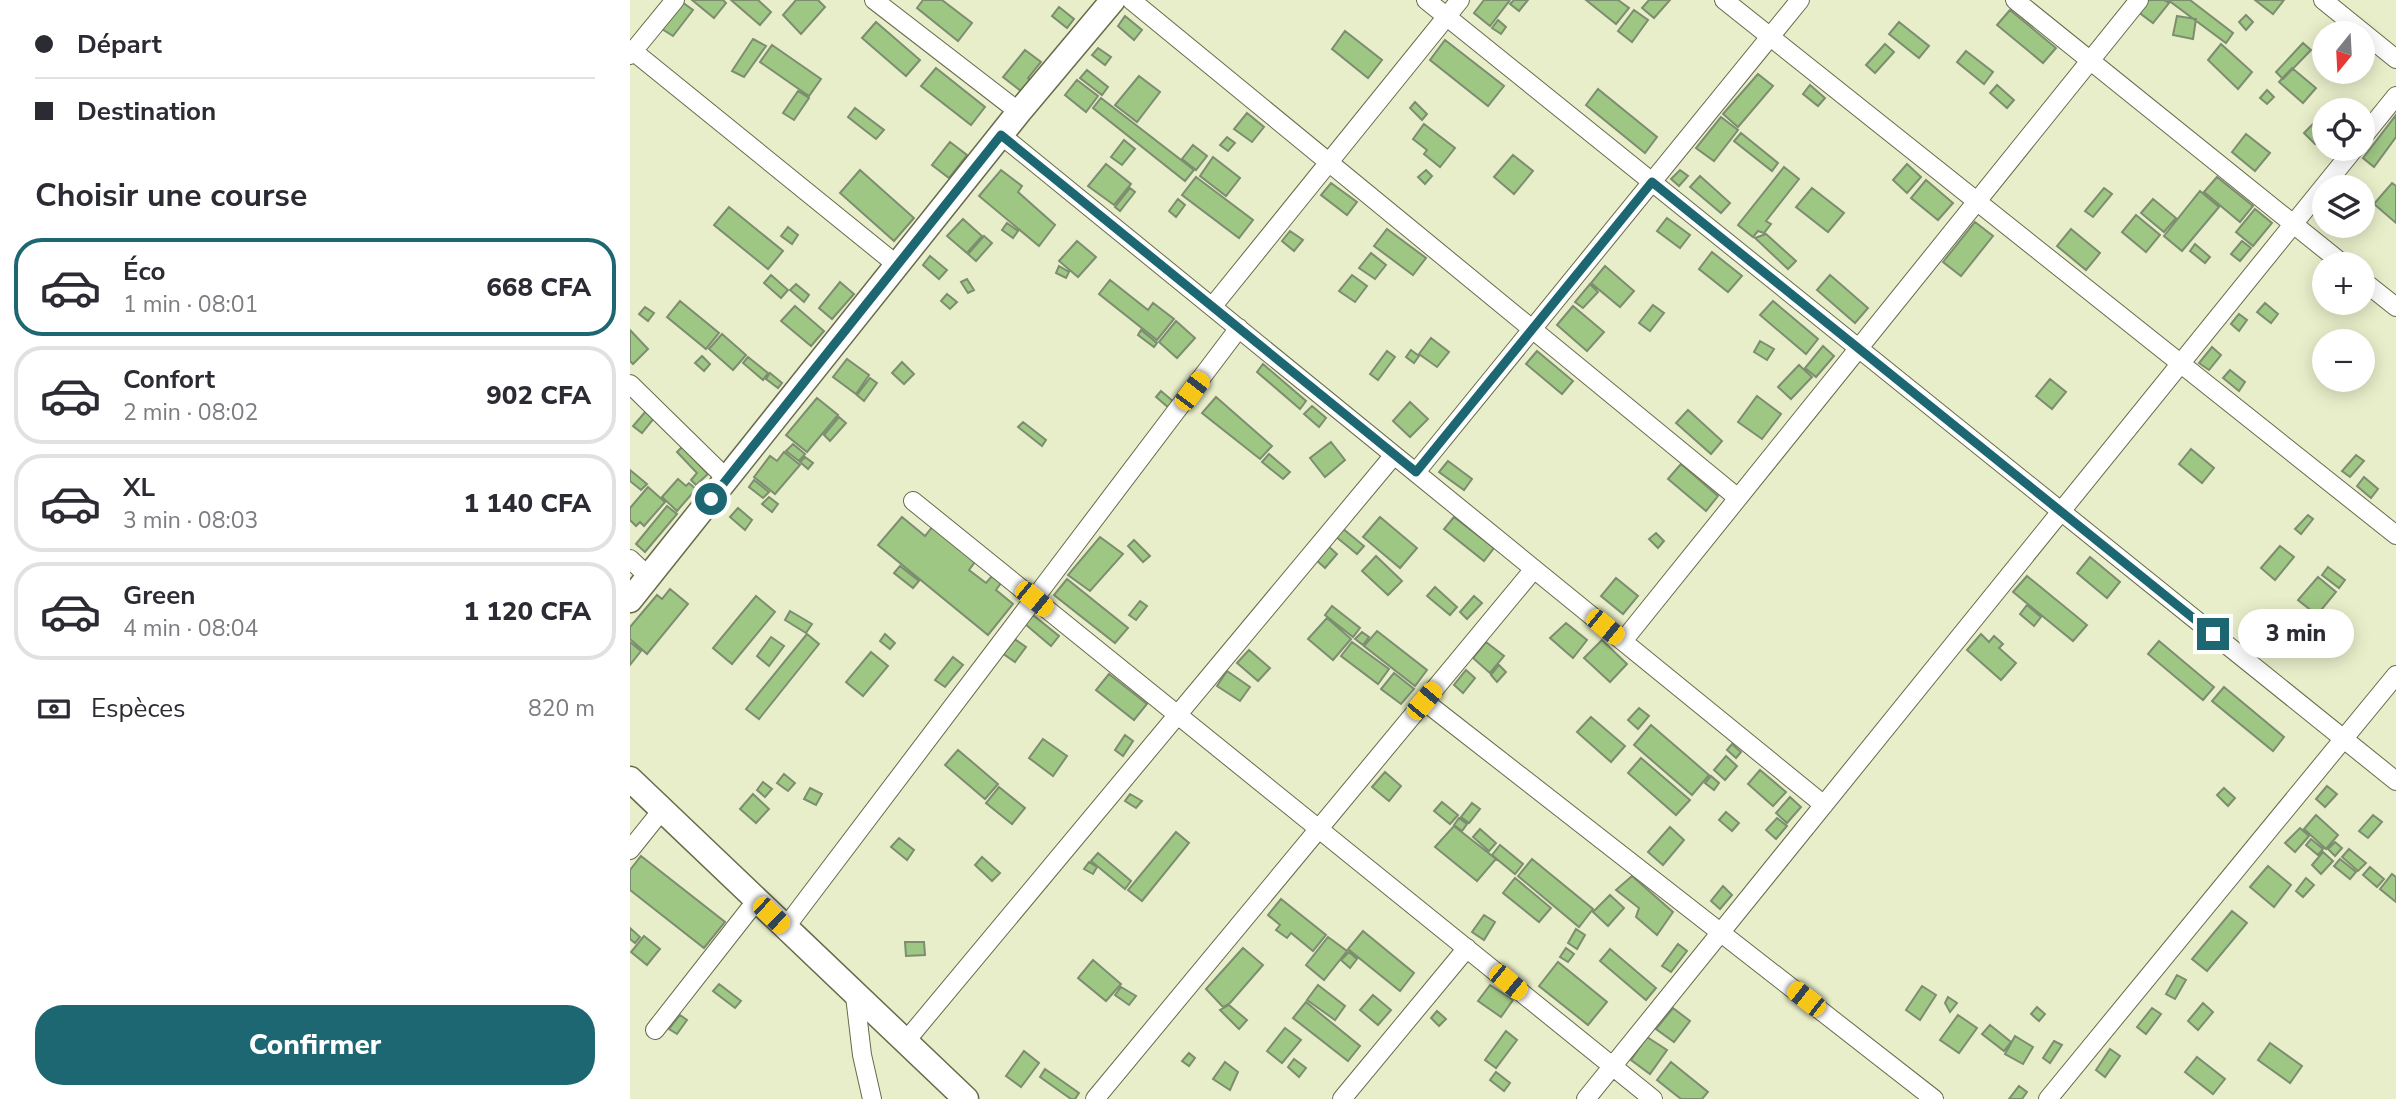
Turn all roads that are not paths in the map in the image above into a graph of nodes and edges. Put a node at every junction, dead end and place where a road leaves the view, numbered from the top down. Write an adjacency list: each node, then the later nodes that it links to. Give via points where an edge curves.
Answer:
1 (675, 0): 14 (street)
2 (1113, 0): 18 (street)
3 (1131, 0): 22 (street)
4 (1426, 0): 12 (street)
5 (1460, 0): 12 (street)
6 (1724, 0): 13 (street)
7 (1800, 0): 13 (street)
8 (2015, 0): 16 (street)
9 (2139, 0): 16 (street)
10 (2323, 0): 15 (street)
11 (878, 1): 18 (street)
12 (1447, 17): 22 (street); 23 (street)
13 (1770, 37): 23 (street); 24 (street)
14 (631, 53): 27 (street)
15 (2396, 59)
16 (2090, 61): 24 (street); 25 (street)
17 (2396, 96): 19 (street)
18 (1018, 112): 20 (street)
19 (2375, 122)
20 (1001, 135): 27 (street); 29 (street)
21 (2344, 161): 25 (street)
22 (1329, 162): 29 (street); 32 (street)
23 (1652, 182): 32 (street); 33 (street)
24 (1977, 202): 33 (street); 34 (street)
25 (2293, 224): 26 (street); 34 (street)
26 (2328, 252)
27 (897, 265): 38 (street)
28 (2375, 290): 30 (street)
29 (1212, 307): 31 (street)
30 (2396, 307)
31 (1239, 328): 36 (street); 46 (street)
32 (1532, 329): 37 (street); 39 (street)
33 (1859, 349): 39 (street); 41 (street)
34 (2180, 363): 41 (street); 42 (street)
35 (630, 384): 38 (street)
36 (1394, 455): 37 (street); 51 (street)
37 (1416, 472): 44 (street)
38 (727, 479): 45 (street)
39 (1738, 498): 48 (street)
40 (913, 500): 46 (street)
41 (2061, 511): 52 (street); 55 (street)
42 (2396, 535)
43 (630, 559): 45 (street)
44 (1534, 569): 48 (street); 50 (street)
45 (649, 577): 47 (street)
46 (1034, 599): 51 (street); 60 (street)
47 (630, 600)
48 (1623, 642): 55 (street)
49 (2396, 675): 52 (street)
50 (1424, 701): 57 (street); 61 (street)
51 (1178, 714): 57 (street); 65 (street)
52 (2343, 739): 54 (street); 74 (street)
53 (630, 779): 56 (street)
54 (2396, 781)
55 (1824, 804): 61 (street)
56 (662, 810): 58 (street); 59 (street)
57 (1319, 828): 62 (street); 69 (street)
58 (630, 850)
59 (757, 901): 60 (street); 64 (street)
60 (785, 928): 63 (street)
61 (1720, 932): 66 (street); 73 (street)
62 (1467, 948): 66 (street); 70 (street)
63 (855, 996): 65 (street); 67 (street)
64 (655, 1030)
65 (905, 1042): 68 (street)
66 (1612, 1066): 71 (street); 72 (street)
67 (872, 1099)
68 (966, 1099)
69 (1094, 1099)
70 (1342, 1099)
71 (1586, 1099)
72 (1653, 1099)
73 (1934, 1099)
74 (2048, 1099)

